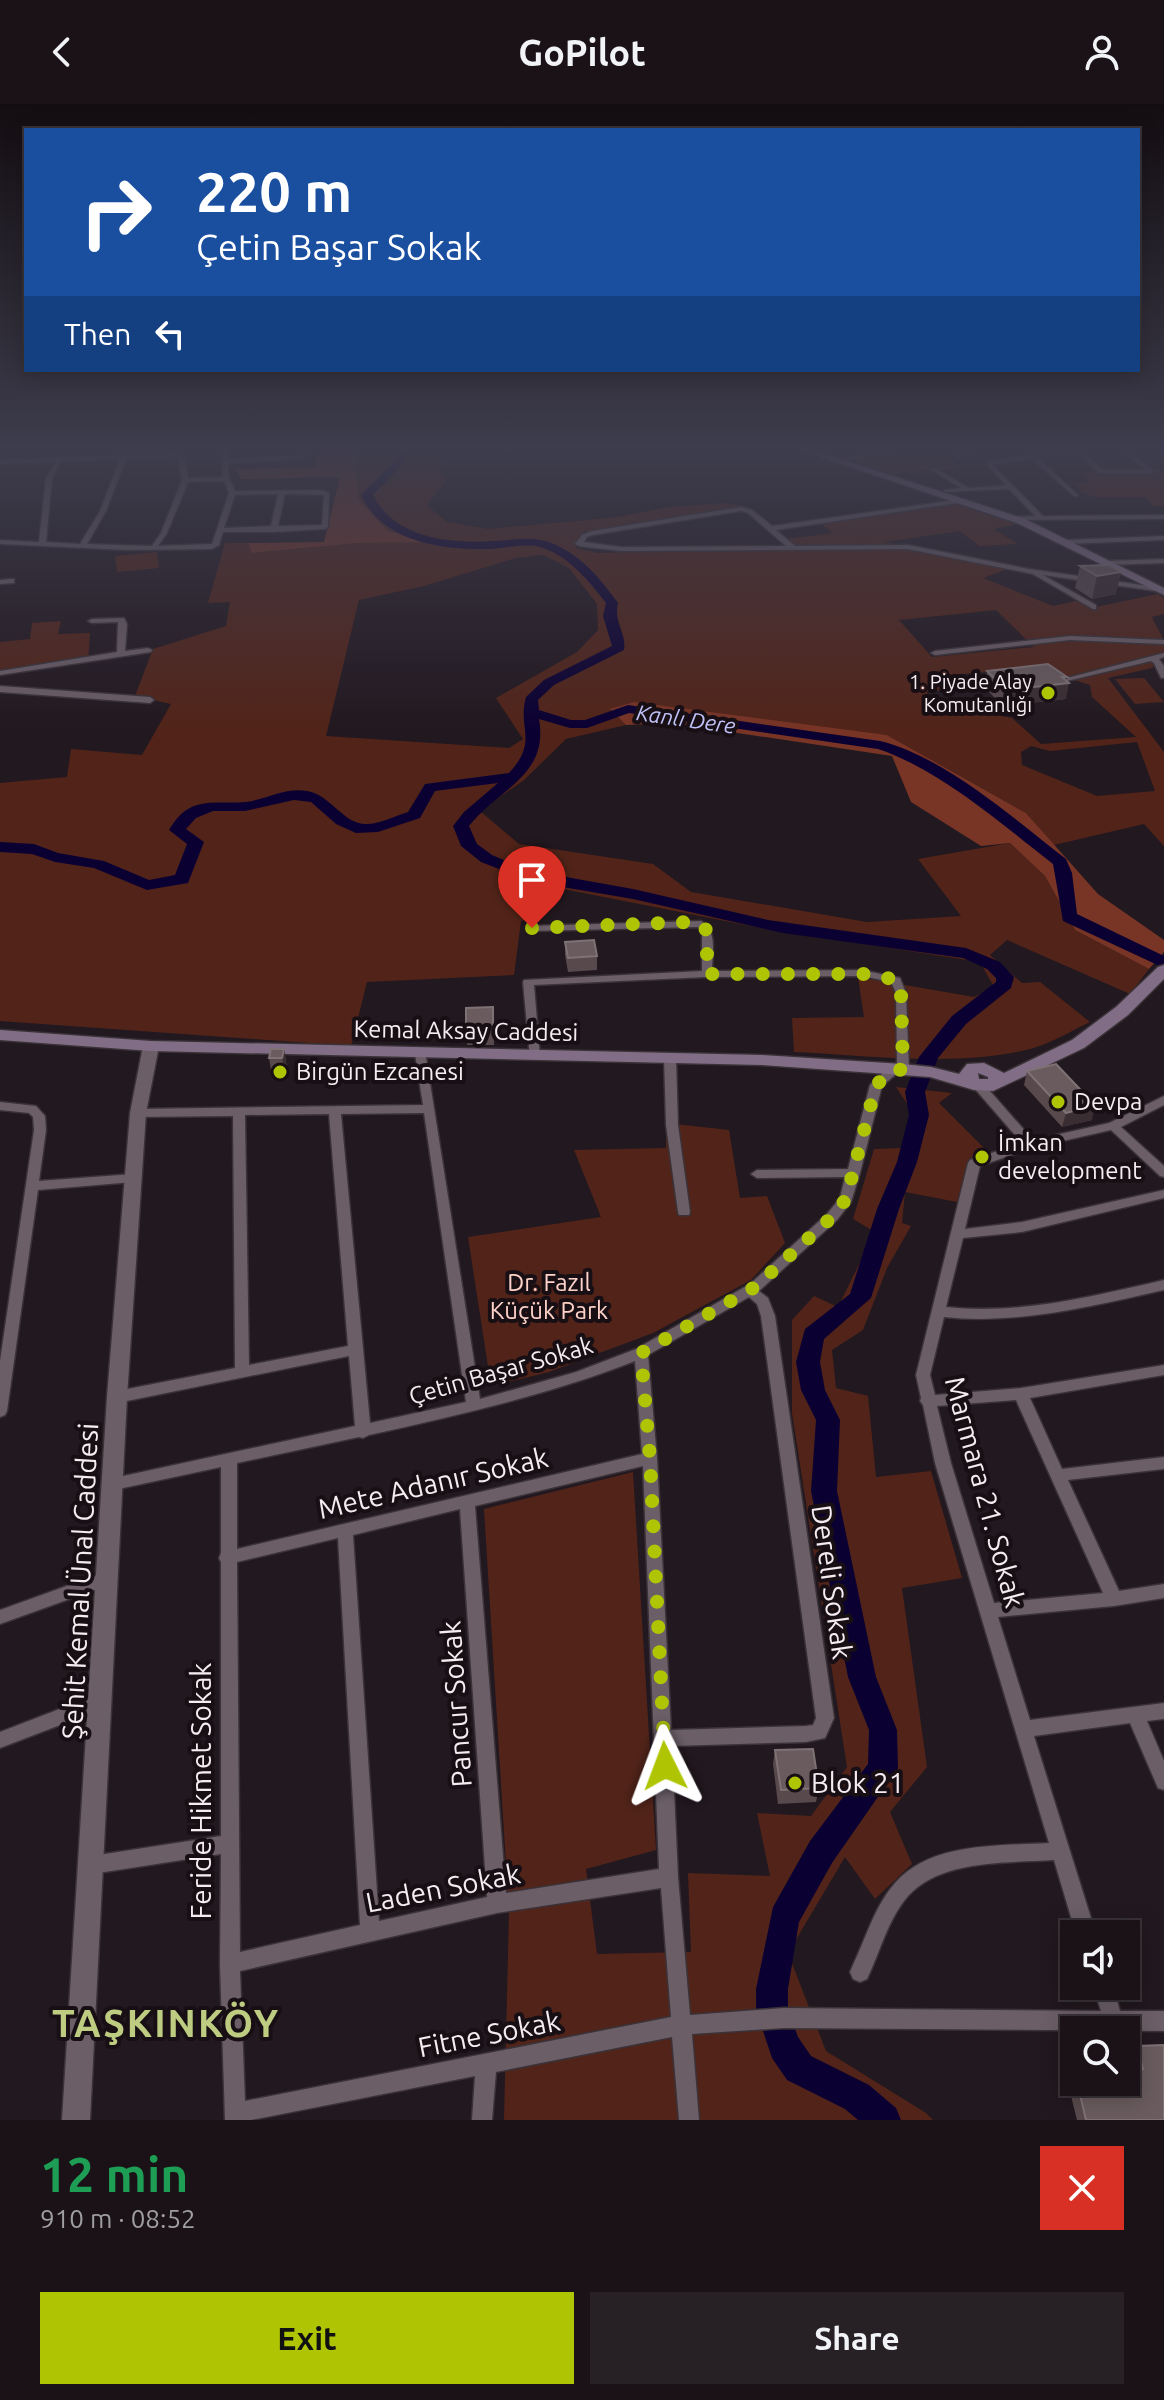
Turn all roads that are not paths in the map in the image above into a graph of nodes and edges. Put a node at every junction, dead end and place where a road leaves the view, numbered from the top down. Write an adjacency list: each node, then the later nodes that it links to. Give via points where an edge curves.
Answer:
1 (44, 543): 6 (street)
2 (214, 543): 7 (street)
3 (580, 543): 8 (street, via 613,549)
4 (788, 543): 8 (street)
5 (1066, 543): 10 (main road)
6 (83, 545): 7 (street)
7 (155, 545)
8 (792, 547): 11 (street, via 908,547)
9 (1164, 561): 10 (street)
10 (1106, 563): 14 (main road)
11 (1029, 571): 14 (street); 15 (street)
12 (11, 581): 13 (street)
13 (0, 582)
14 (1160, 590)
15 (1093, 607)
16 (92, 621): 20 (street, via 121,620)
17 (1164, 643): 19 (street, via 1078,641)
18 (148, 650): 20 (street)
19 (935, 653)
20 (121, 655): 22 (street)
21 (1160, 659): 23 (street); 24 (street)
22 (0, 673)
23 (1164, 676)
24 (1070, 681)
25 (0, 689): 26 (street)
26 (150, 700)
27 (532, 928): 29 (street, via 701,924 707,931)
28 (1162, 972): 36 (main road, via 1078,1044 1011,1077)
29 (707, 974): 33 (street, via 528,982); 35 (street, via 862,973 896,980)
30 (0, 1035): 31 (main road, Kemal Aksay Caddesi)
31 (151, 1046): 32 (main road, Kemal Aksay Caddesi); 41 (street, Şehit Kemal Ünal Caddesi)
32 (421, 1054): 33 (main road, Kemal Aksay Caddesi); 39 (street)
33 (534, 1056): 34 (main road, Kemal Aksay Caddesi)
34 (670, 1058): 35 (main road, Kemal Aksay Caddesi); 51 (street, via 672,1125)
35 (903, 1069): 36 (main road, Kemal Aksay Caddesi); 45 (street, Çetin Başar Sokak, via 880,1082)
36 (984, 1078): 44 (street)
37 (1164, 1100): 43 (street, Marmara 21. Sokak)
38 (0, 1106): 49 (street, via 32,1109 39,1116)
39 (428, 1109): 40 (street); 64 (street)
40 (335, 1111): 42 (street); 57 (street)
41 (138, 1113): 42 (street); 48 (street, Şehit Kemal Ünal Caddesi)
42 (239, 1113): 60 (street)
43 (1113, 1126): 44 (street, Marmara 21. Sokak); 46 (street)
44 (1030, 1145): 52 (street, Marmara 21. Sokak, via 974,1163)
45 (854, 1173): 47 (street); 54 (street, Çetin Başar Sokak, via 846,1199 832,1217)
46 (1164, 1173)
47 (757, 1174)
48 (133, 1178): 49 (street); 62 (street, Şehit Kemal Ünal Caddesi)
49 (33, 1186): 56 (street)
50 (1164, 1194): 52 (street, via 1022,1227)
51 (684, 1212)
52 (957, 1234): 55 (street, Marmara 21. Sokak)
53 (1164, 1285): 55 (street, via 1037,1307 960,1315)
54 (750, 1290): 58 (street, Çetin Başar Sokak); 84 (street, Dereli Sokak, via 768,1316 825,1718 819,1732 806,1734)
55 (939, 1311): 63 (street, Marmara 21. Sokak, via 923,1375)
56 (6, 1326): 65 (street)
57 (355, 1350): 60 (street); 66 (street)
58 (641, 1353): 64 (street, Çetin Başar Sokak, via 579,1377); 67 (street)
59 (1164, 1370): 61 (street)
60 (242, 1372): 62 (street)
61 (1021, 1394): 63 (street); 70 (street)
62 (117, 1397): 71 (street, Şehit Kemal Ünal Caddesi)
63 (927, 1401): 78 (street, Marmara 21. Sokak)
64 (474, 1406): 66 (street, Çetin Başar Sokak)
65 (0, 1411)
66 (363, 1432): 68 (street, Çetin Başar Sokak)
67 (650, 1458): 72 (street, Mete Adanır Sokak); 84 (street)
68 (229, 1461): 71 (street, Çetin Başar Sokak); 74 (street, Feride Hikmet Sokak)
69 (1164, 1463): 70 (street)
70 (1060, 1475): 77 (street)
71 (114, 1484): 75 (street, Şehit Kemal Ünal Caddesi)
72 (467, 1501): 73 (street, Mete Adanır Sokak); 91 (street, Pancur Sokak)
73 (345, 1532): 74 (street, Mete Adanır Sokak); 93 (street)
74 (227, 1558): 87 (street, Feride Hikmet Sokak)
75 (108, 1578): 79 (street); 80 (street, Şehit Kemal Ünal Caddesi)
76 (1164, 1591): 77 (street)
77 (1114, 1599): 78 (street)
78 (988, 1611): 83 (street, Marmara 21. Sokak)
79 (0, 1617)
80 (101, 1701): 85 (street); 89 (street, Şehit Kemal Ünal Caddesi)
81 (1164, 1711): 82 (street)
82 (1135, 1714): 83 (street); 86 (street)
83 (1024, 1729): 88 (street, Marmara 21. Sokak)
84 (664, 1738): 90 (street)
85 (0, 1740)
86 (1164, 1782)
87 (229, 1844): 89 (street); 94 (street, Feride Hikmet Sokak)
88 (1060, 1851): 92 (street, Marmara 21. Sokak); 95 (street, via 955,1861 923,1872 902,1888)
89 (92, 1865): 102 (street, Şehit Kemal Ünal Caddesi)
90 (669, 1877): 91 (street, Laden Sokak); 99 (street)
91 (497, 1904): 93 (street, Laden Sokak)
92 (1082, 1920)
93 (370, 1930): 94 (street, Laden Sokak)
94 (230, 1964): 101 (street, Feride Hikmet Sokak)
95 (860, 1972)
96 (1060, 2021): 99 (street, Fitne Sokak, via 756,2018)
97 (1140, 2021): 98 (street, Fitne Sokak)
98 (1164, 2021)
99 (683, 2025): 100 (street, Fitne Sokak); 104 (street)
100 (486, 2063): 101 (street, Fitne Sokak); 103 (street)
101 (234, 2117)
102 (76, 2120)
103 (482, 2120)
104 (689, 2120)

